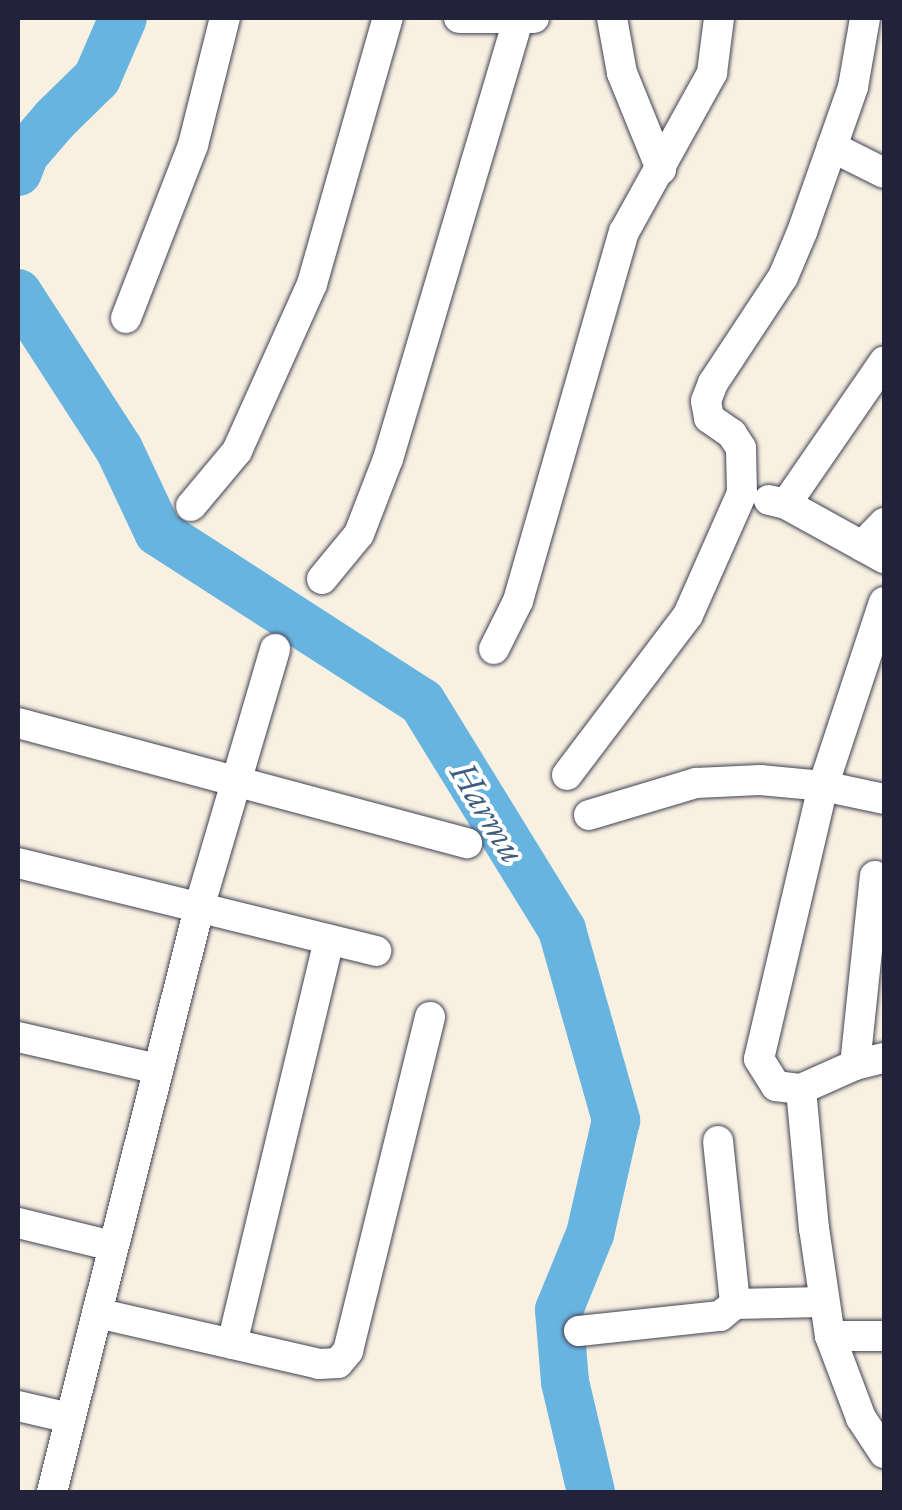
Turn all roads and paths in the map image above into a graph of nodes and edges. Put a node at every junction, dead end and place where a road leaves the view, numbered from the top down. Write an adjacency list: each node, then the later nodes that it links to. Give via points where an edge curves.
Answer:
1 (225, 18): 11 (street, via 192,145)
2 (388, 18): 15 (street, via 312,284 238,450)
3 (459, 18): 4 (street)
4 (526, 18): 18 (street, via 388,459 360,534)
5 (612, 18): 9 (street, via 622,73)
6 (719, 18): 9 (street, via 712,73)
7 (866, 18): 8 (street, via 853,87)
8 (832, 147): 10 (street); 13 (street, via 782,277 706,401 709,418 742,448)
9 (661, 169): 20 (street, via 624,232 518,601)
10 (884, 172)
11 (126, 318)
12 (884, 362): 14 (street)
13 (742, 493): 14 (street); 23 (street, via 688,614)
14 (786, 504): 17 (street)
15 (191, 506)
16 (884, 523): 17 (street)
17 (873, 552)
18 (322, 579)
19 (884, 602): 25 (street)
20 (494, 649)
21 (274, 650): 24 (street)
22 (18, 723): 24 (street)
23 (567, 775)
24 (235, 779): 28 (street); 31 (street)
25 (823, 786): 26 (street); 27 (street, via 696,783); 38 (street, via 759,1059 776,1086)
26 (884, 799)
27 (588, 815)
28 (467, 843)
29 (18, 863): 31 (street)
30 (875, 876): 36 (street)
31 (198, 908): 32 (street); 37 (street)
32 (329, 939): 33 (street); 48 (street)
33 (376, 951)
34 (430, 1016): 48 (street, via 348,1351 338,1363 320,1364)
35 (18, 1037): 37 (street)
36 (870, 1061): 38 (street)
37 (158, 1069): 41 (street)
38 (801, 1090): 42 (street)
39 (718, 1141): 43 (street)
40 (18, 1223): 41 (street)
41 (112, 1246): 44 (street)
42 (822, 1302): 43 (street); 46 (street)
43 (736, 1304): 45 (street, via 720,1316)
44 (97, 1313): 48 (street); 50 (street)
45 (579, 1331)
46 (830, 1336): 47 (street); 51 (street, via 861,1418)
47 (884, 1336)
48 (232, 1344)
49 (18, 1406): 50 (street)
50 (70, 1418): 52 (street)
51 (884, 1453)
52 (52, 1492)

